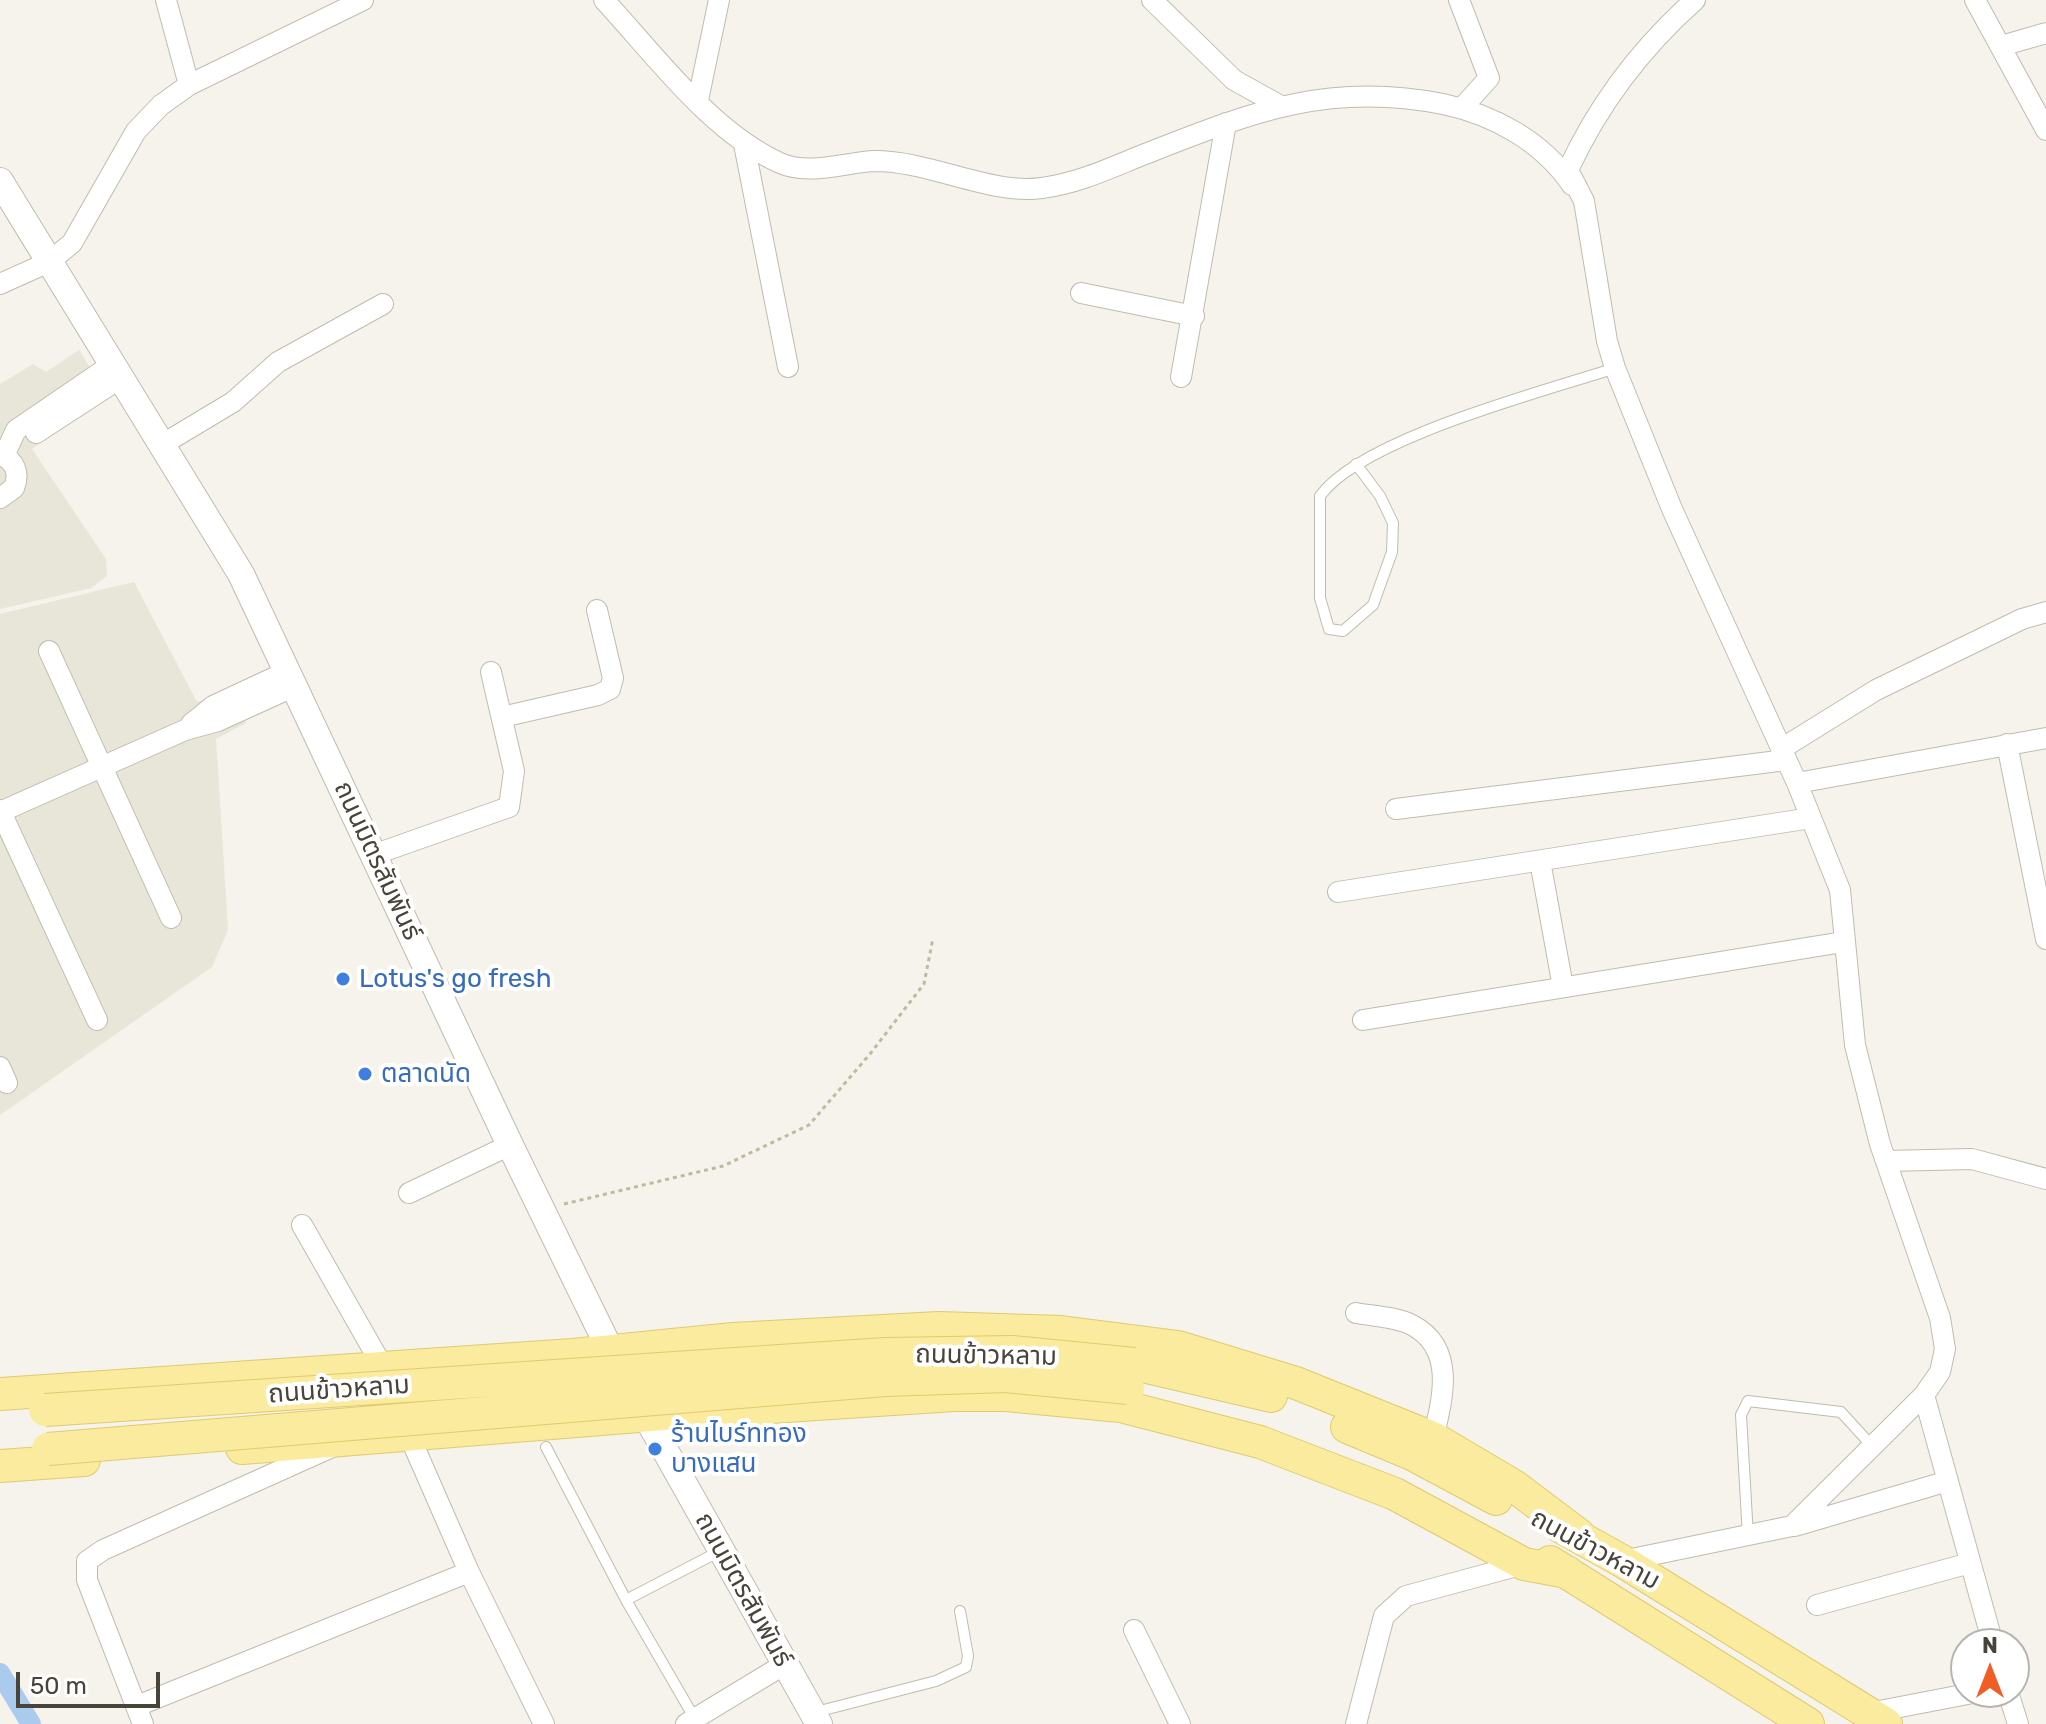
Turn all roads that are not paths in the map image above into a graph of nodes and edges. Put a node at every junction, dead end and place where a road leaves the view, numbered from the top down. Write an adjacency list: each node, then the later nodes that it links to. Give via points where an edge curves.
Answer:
1 (166, 0): 11 (street)
2 (363, 0): 11 (street)
3 (604, 0): 12 (street)
4 (719, 0): 12 (street)
5 (1152, 0): 13 (street, via 1234,80)
6 (1459, 0): 14 (street, via 1489,78)
7 (1694, 0): 19 (street, via 1625,74 1588,127 1568,170)
8 (1975, 0): 10 (street)
9 (2046, 33): 10 (street)
10 (2001, 46): 16 (street)
11 (189, 85): 20 (street, via 136,131 72,243)
12 (698, 100): 17 (street)
13 (1279, 105): 14 (street, via 1329,97 1400,96); 15 (street)
14 (1462, 108): 19 (street, via 1500,122 1555,160)
15 (1226, 123): 17 (street, via 1079,182 1038,189 917,164 783,165); 24 (street)
16 (2046, 130)
17 (744, 144): 25 (street)
18 (0, 181): 20 (street, ถนนมิตรสัมพันธ์)
19 (1584, 201): 26 (street)
20 (49, 262): 21 (street); 27 (street, ถนนมิตรสัมพันธ์)
21 (0, 284)
22 (1081, 293): 24 (street)
23 (383, 304): 29 (street, via 278,362 233,402)
24 (1194, 316): 28 (street)
25 (788, 367)
26 (1615, 368): 31 (lane, via 1431,429); 41 (street, via 1672,509)
27 (118, 370): 29 (street, ถนนมิตรสัมพันธ์); 30 (street, via 24,440)
28 (1181, 377)
29 (163, 444): 37 (street, ถนนมิตรสัมพันธ์, via 241,574)
30 (4, 445): 32 (street, via 17,481)
31 (1356, 464): 31 (lane, via 1320,496 1320,598 1329,629 1343,631 1373,605 1392,552 1393,523)
32 (0, 498)
33 (597, 610): 38 (street, via 613,678 610,689)
34 (2046, 612): 41 (street, via 1876,690)
35 (49, 651): 42 (street)
36 (491, 672): 38 (street)
37 (292, 679): 42 (street, via 218,721); 47 (street, ถนนมิตรสัมพันธ์)
38 (502, 717): 47 (street, via 514,771 509,807)
39 (2046, 738): 40 (street)
40 (2007, 744): 43 (street); 51 (street)
41 (1784, 754): 43 (street); 44 (street)
42 (102, 766): 45 (street); 50 (street)
43 (1797, 783): 46 (street)
44 (1396, 809)
45 (0, 812): 54 (street)
46 (1811, 818): 48 (street); 52 (street, via 1840,890)
47 (373, 855): 56 (street, ถนนมิตรสัมพันธ์)
48 (1540, 861): 49 (street); 53 (street)
49 (1338, 892)
50 (171, 918)
51 (2046, 939)
52 (1843, 942): 53 (street); 57 (street, via 1855,1045)
53 (1563, 987): 55 (street)
54 (97, 1020)
55 (1363, 1020)
56 (510, 1145): 59 (street); 64 (street, ถนนมิตรสัมพันธ์)
57 (1886, 1161): 58 (street, via 1972,1159); 71 (street, via 1940,1318 1945,1349 1940,1372)
58 (2046, 1179)
59 (409, 1193)
60 (302, 1225): 66 (street)
61 (1356, 1313): 77 (street, via 1411,1324 1433,1342 1445,1368)
62 (939, 1328): 63 (main road); 70 (main road, via 904,1341 901,1372 914,1390); 77 (main road, via 1061,1332 1178,1347 1296,1383)
63 (733, 1339): 64 (main road); 72 (main road, via 696,1353 684,1372 689,1386)
64 (611, 1351): 65 (main road); 74 (street, ถนนมิตรสัมพันธ์)
65 (478, 1361): 66 (main road); 75 (main road, via 520,1367 540,1388 527,1411)
66 (384, 1369): 67 (main road)
67 (263, 1376): 69 (main road); 80 (main road, via 312,1384 332,1405 319,1428)
68 (1131, 1376): 73 (main road, ถนนข้าวหลาม, bridge, via 1012,1352 885,1354); 82 (main road, ถนนข้าวหลาม, bridge, via 885,1380); 86 (main road, ถนนข้าวหลาม, via 1272,1396 1412,1454 1501,1502); 93 (main road, ถนนข้าวหลาม, via 1404,1476)
69 (0, 1394)
70 (954, 1395): 72 (main road); 91 (main road, via 1121,1406 1260,1442 1395,1494)
71 (1924, 1395): 79 (street); 84 (street)
72 (744, 1409): 74 (main road)
73 (0, 1413)
74 (645, 1415): 75 (main road); 88 (street, ถนนมิตรสัมพันธ์)
75 (474, 1431): 76 (main road)
76 (409, 1435): 78 (main road); 92 (street)
77 (1433, 1438): 86 (main road, via 1514,1486)
78 (344, 1442): 80 (main road); 101 (street, via 87,1561 87,1580)
79 (1872, 1446): 85 (street); 87 (lane, via 1841,1412 1748,1401 1741,1415)
80 (268, 1447): 83 (main road)
81 (546, 1447): 94 (lane)
82 (0, 1453)
83 (0, 1466)
84 (1948, 1481): 85 (street); 90 (street)
85 (1792, 1526): 87 (street)
86 (1579, 1535): 89 (main road, ถนนข้าวหลาม)
87 (1748, 1537): 89 (street)
88 (720, 1551): 94 (lane); 99 (street, ถนนมิตรสัมพันธ์)
89 (1622, 1561): 103 (main road, ถนนข้าวหลาม)
90 (1970, 1563): 95 (street); 97 (street)
91 (1524, 1564): 93 (main road); 107 (street, via 1406,1596 1384,1616)
92 (469, 1572): 101 (street); 105 (street)
93 (1567, 1572): 108 (main road, ถนนข้าวหลาม)
94 (626, 1600): 104 (lane)
95 (1817, 1605)
96 (960, 1611): 102 (lane, via 966,1667)
97 (1988, 1628)
98 (1134, 1630): 106 (street)
99 (785, 1664): 102 (street, ถนนมิตรสัมพันธ์); 104 (street)
100 (1950, 1699): 103 (street)
101 (140, 1715)
102 (816, 1718)
103 (1878, 1718)
104 (691, 1721)
105 (544, 1724)
106 (1180, 1724)
107 (1356, 1724)
108 (1806, 1724)

